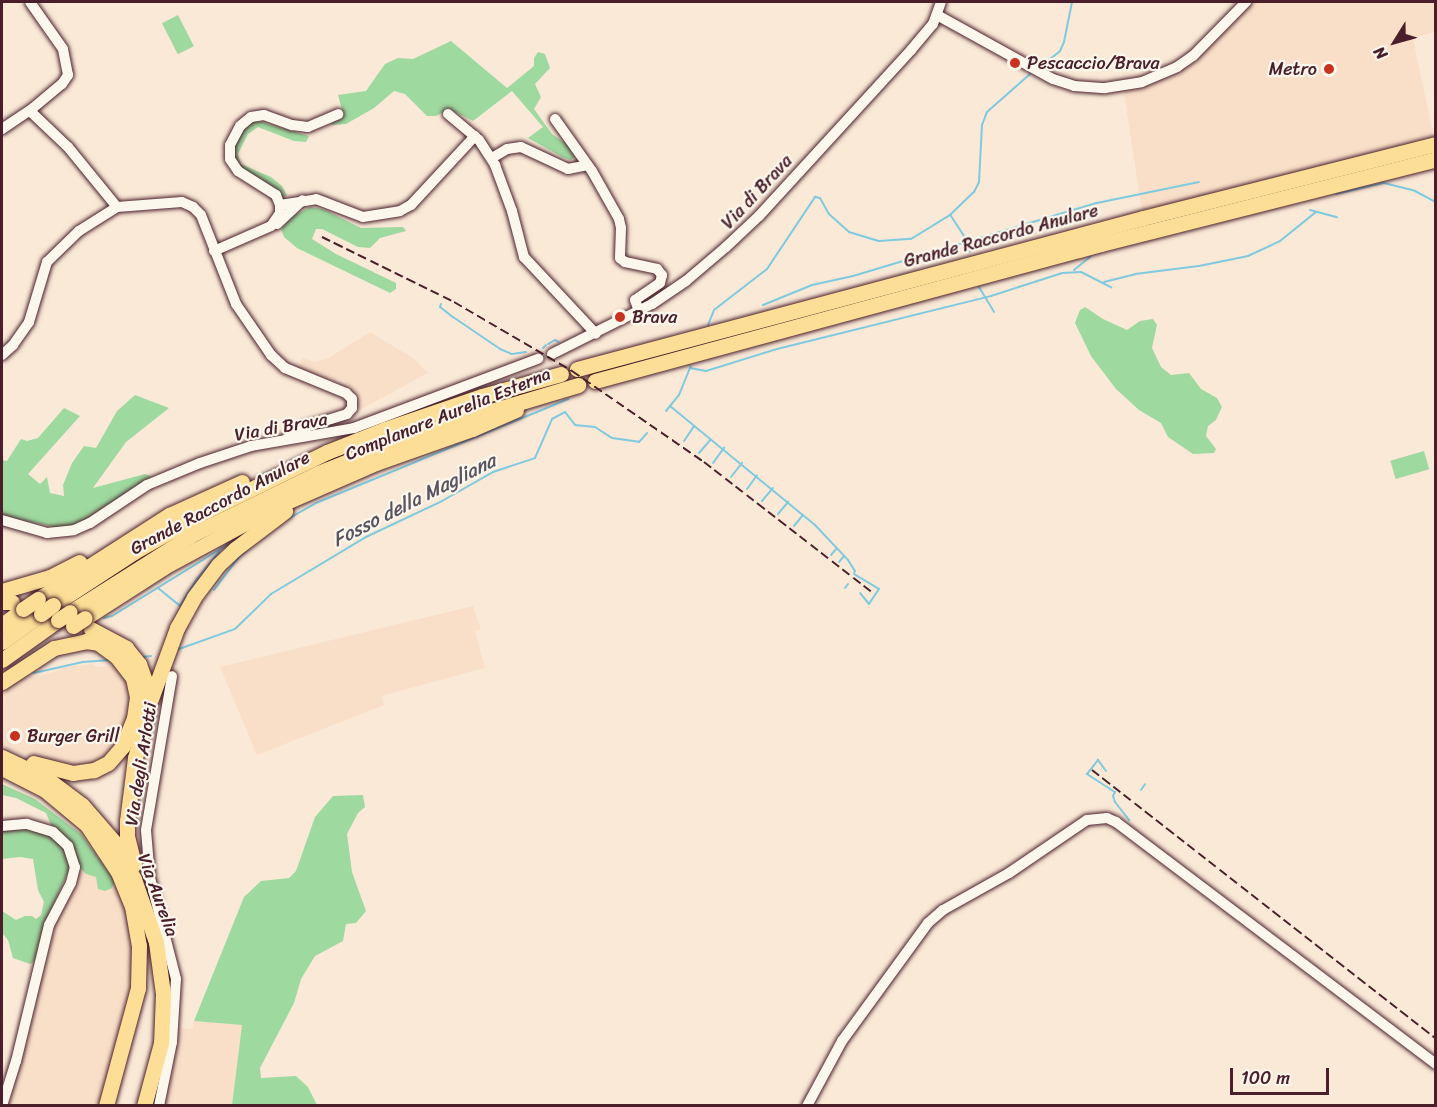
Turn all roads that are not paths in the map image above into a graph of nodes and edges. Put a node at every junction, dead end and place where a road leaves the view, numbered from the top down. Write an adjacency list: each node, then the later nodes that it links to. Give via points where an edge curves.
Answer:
1 (30, 2): 5 (street, via 63,49 69,71 65,81)
2 (941, 2): 4 (street, Via di Brava)
3 (1246, 2): 4 (street, via 1177,68 1123,86 1090,88 1044,75)
4 (937, 15): 20 (street, Via di Brava, via 912,50 743,232 686,281)
5 (30, 111): 9 (street); 16 (street)
6 (338, 114): 17 (street, via 305,127 259,115 238,128 229,150 232,163 268,189)
7 (448, 114): 10 (street)
8 (555, 119): 14 (street)
9 (2, 129)
10 (475, 136): 12 (street); 15 (street, via 400,212 363,217 318,199)
11 (1436, 142): 25 (highway, Grande Raccordo Anulare)
12 (492, 158): 14 (street, via 507,149 521,147 569,169); 21 (street, via 524,257)
13 (1436, 159): 26 (highway, Grande Raccordo Anulare, via 1101,244)
14 (588, 165): 20 (street, via 620,222 620,258 657,269 662,275 660,283 635,300)
15 (303, 200): 17 (street); 18 (street, via 280,223)
16 (118, 204): 19 (street, via 173,201 189,205 202,217); 23 (street, via 79,231 50,260 29,322)
17 (280, 204): 18 (street, via 279,217)
18 (271, 226): 19 (street)
19 (214, 251): 28 (street, via 236,304 275,360 352,399 347,414 299,429)
20 (639, 311): 21 (street, Via di Brava)
21 (597, 333): 22 (street, Via di Brava)
22 (552, 354)
23 (2, 355)
24 (538, 359): 28 (street, Via di Brava, via 354,428)
25 (577, 369)
26 (595, 381)
27 (569, 382): 29 (highway, Grande Raccordo Anulare, via 449,407); 30 (highway, Complanare Aurelia Esterna, via 479,426); 35 (highway, Grande Raccordo Anulare, via 318,472 195,533)
28 (286, 439): 31 (street, Via di Brava, via 236,451 166,476 74,530 47,532)
29 (327, 452): 32 (highway, via 240,483); 34 (highway, Grande Raccordo Anulare, via 202,513)
30 (345, 475): 35 (highway, Complanare Aurelia Esterna, via 213,539); 44 (highway, via 281,513 219,565 177,628)
31 (2, 520)
32 (149, 527): 33 (highway); 34 (highway)
33 (10, 601): 34 (highway, bridge); 36 (highway)
34 (44, 606): 37 (highway, Grande Raccordo Anulare)
35 (76, 621): 38 (highway); 39 (highway, Grande Raccordo Anulare); 42 (highway, Complanare Aurelia Esterna)
36 (2, 625)
37 (2, 642)
38 (115, 648): 40 (highway); 43 (highway, via 92,642 65,644)
39 (2, 660)
40 (134, 668): 44 (highway, via 147,690); 45 (highway, via 134,718 122,747 108,763 89,772 67,772)
41 (172, 676): 54 (street, Via degli Arlotti, via 146,830 150,878 176,979 172,1042)
42 (2, 677)
43 (2, 682)
44 (147, 710): 51 (highway, via 135,758 127,830)
45 (2, 751)
46 (2, 757): 51 (highway, Via Aurelia, via 50,781 94,817 124,858)
47 (2, 768): 50 (highway, Via Aurelia, via 33,782 62,802)
48 (2, 776): 50 (highway, via 37,791)
49 (2, 826): 55 (street, via 27,824 53,832 68,846 75,867 49,925)
50 (102, 844): 53 (highway, Via Aurelia, via 128,896 139,946 136,999)
51 (150, 922): 54 (highway, Via Aurelia, via 160,963 163,1019)
52 (1436, 1064): 56 (street, via 1107,818 1087,820 928,923 842,1041)
53 (107, 1102)
54 (149, 1104)
55 (2, 1106)
56 (807, 1106)

